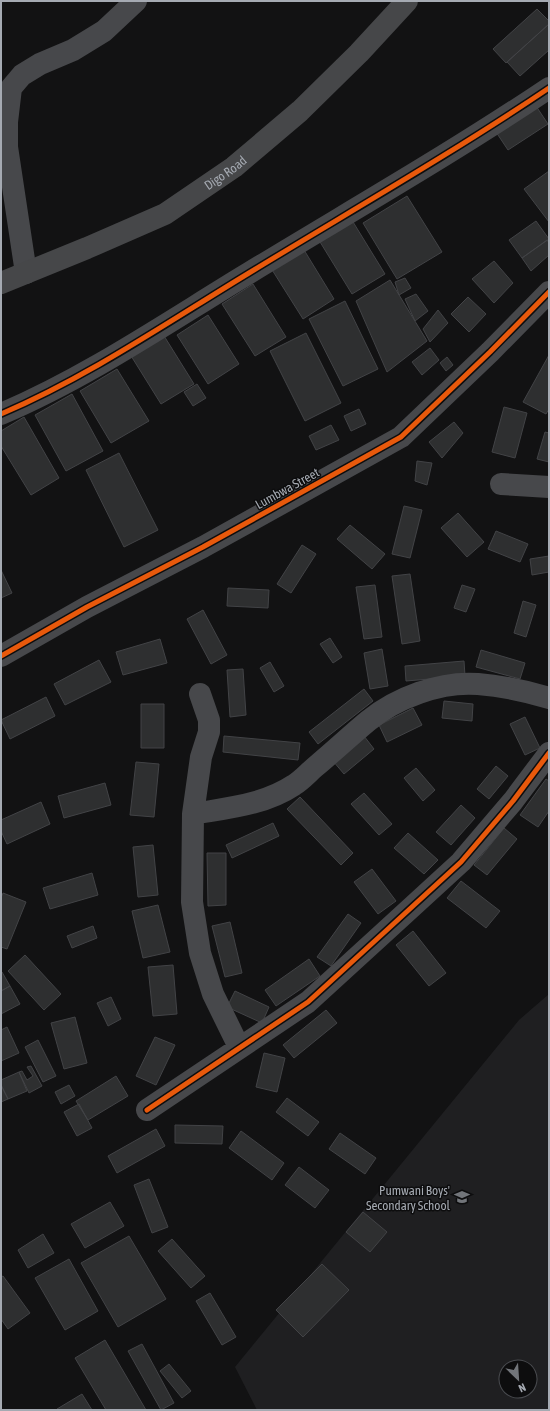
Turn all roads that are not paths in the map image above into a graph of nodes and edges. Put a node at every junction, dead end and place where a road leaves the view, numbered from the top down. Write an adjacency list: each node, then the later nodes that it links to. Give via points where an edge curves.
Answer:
1 (136, 1): 4 (street, via 104,31 73,50 22,75 12,88 7,122 7,147)
2 (407, 1): 4 (main road, Digo Road, via 360,53 300,111 234,167 165,214)
3 (549, 88): 7 (street, via 419,172 75,378)
4 (26, 273): 5 (main road, Digo Road)
5 (1, 283)
6 (549, 292): 10 (street, Lumbwa Street, via 401,436)
7 (1, 414)
8 (501, 484): 9 (street)
9 (549, 487)
10 (1, 656)
11 (200, 694): 14 (street, via 209,720 209,732 201,757)
12 (549, 698): 14 (street, via 531,692 477,684 451,685 418,693 396,702 369,720 295,785 275,796 240,806)
13 (549, 753): 15 (street, via 513,801 461,862 308,1002)
14 (193, 814): 15 (street, via 192,902 200,953 213,994)
15 (239, 1047): 16 (street)
16 (147, 1110)

